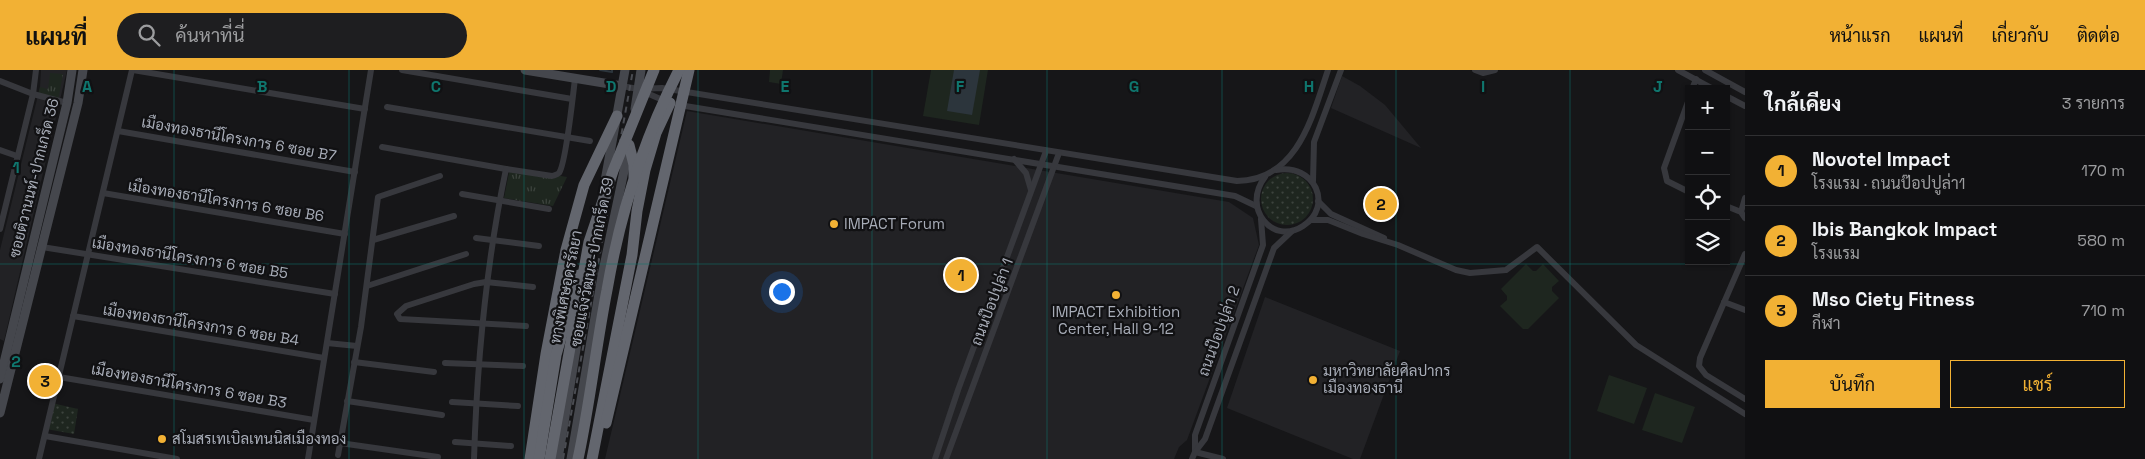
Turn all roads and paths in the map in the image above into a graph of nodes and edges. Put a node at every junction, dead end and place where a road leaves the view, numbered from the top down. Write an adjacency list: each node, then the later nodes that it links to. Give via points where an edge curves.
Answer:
1 (36, 70): 29 (street)
2 (72, 70): 32 (main road, ซอยติวานนท์-ปากเกร็ด 36)
3 (83, 70): 81 (main road, ซอยติวานนท์-ปากเกร็ด 36, via 78,103)
4 (132, 70): 36 (street); 39 (street)
5 (371, 70): 36 (street)
6 (402, 70): 31 (street)
7 (525, 70): 19 (main road)
8 (625, 70): 25 (main road, ซอยแจ้งวัฒนะ-ปากเกร็ด 39)
9 (641, 70): 27 (main road, ซอยแจ้งวัฒนะ-ปากเกร็ด 39)
10 (654, 70): 79 (highway, ทางพิเศษอุดรรัถยา, bridge)
11 (679, 70): 132 (highway, bridge, via 630,192 607,288)
12 (689, 70): 133 (highway, bridge, via 606,423 600,447)
13 (1328, 70): 22 (street)
14 (1341, 70): 26 (street)
15 (1475, 70): 16 (street, via 1491,73)
16 (1495, 70)
17 (1678, 70): 20 (street)
18 (1705, 70): 28 (street)
19 (575, 78): 25 (main road); 31 (street)
20 (1696, 80): 23 (street); 24 (street)
21 (0, 81): 29 (street)
22 (1323, 84): 26 (street); 52 (street, via 1301,142 1293,155)
23 (1694, 85)
24 (1705, 85)
25 (622, 86): 27 (street); 38 (main road, ซอยแจ้งวัฒนะ-ปากเกร็ด 39)
26 (1334, 88): 56 (street, via 1314,142)
27 (638, 89): 33 (street); 42 (main road, ซอยแจ้งวัฒนะ-ปากเกร็ด 39); 45 (street, via 662,88)
28 (1745, 92)
29 (33, 94): 32 (street); 47 (street)
30 (1730, 98): 34 (street)
31 (572, 99): 40 (street)
32 (67, 103): 96 (main road, ซอยติวานนท์-ปากเกร็ด 36)
33 (670, 103): 48 (street); 67 (highway, via 656,133)
34 (1745, 106)
35 (387, 107): 40 (street)
36 (365, 110): 53 (street)
37 (1685, 110): 57 (street, via 1664,168 1667,181)
38 (617, 116): 127 (highway, via 584,185 566,250); 130 (main road, ซอยแจ้งวัฒนะ-ปากเกร็ด 39)
39 (118, 131): 53 (street, เมืองทองธานีโครงการ 6 ซอย B7); 59 (street)
40 (568, 136): 41 (street); 51 (street, via 558,174 552,176)
41 (590, 141)
42 (629, 145): 67 (highway, via 634,165); 131 (main road, ซอยแจ้งวัฒนะ-ปากเกร็ด 39)
43 (382, 148): 51 (street)
44 (0, 150): 47 (street)
45 (1046, 151): 46 (street); 49 (street)
46 (1059, 153): 50 (street, ถนนป๊อปปูล่า 1); 55 (street, via 1237,181)
47 (16, 156): 70 (street)
48 (1014, 160): 49 (street); 58 (street, via 1026,172)
49 (1042, 164): 50 (street); 58 (street)
50 (1056, 166): 64 (street, via 1235,196); 135 (street, ถนนป๊อปปูล่า 1)
51 (506, 169): 62 (street)
52 (1276, 170): 55 (street); 56 (street, via 1297,170)
53 (355, 172): 75 (street)
54 (440, 176): 77 (street, via 378,197)
55 (1266, 176): 64 (street, via 1258,185)
56 (1313, 181): 63 (street)
57 (1685, 190)
58 (1032, 191): 134 (street, via 958,390)
59 (103, 194): 75 (street, เมืองทองธานีโครงการ 6 ซอย B6); 83 (street)
60 (462, 194): 62 (street)
61 (1745, 198): 68 (street)
62 (499, 201): 66 (street); 78 (street)
63 (1318, 201): 72 (street); 80 (street, via 1331,214)
64 (1256, 206): 71 (street)
65 (1730, 208): 68 (street)
66 (549, 209)
67 (637, 211): 133 (highway, via 632,255)
68 (1743, 215)
69 (454, 216): 77 (street)
70 (2, 217): 73 (street)
71 (1262, 219): 74 (street, via 1281,231); 120 (street, ถนนป๊อปปูล่า 2, via 1263,245 1195,435)
72 (1310, 220): 74 (street); 80 (street, via 1328,220)
73 (0, 229)
74 (1292, 231): 120 (street, ถนนป๊อปปูล่า 2, via 1274,248 1205,439)
75 (344, 234): 89 (street)
76 (476, 238): 78 (street)
77 (373, 240): 87 (street)
78 (493, 240): 82 (street); 86 (street)
79 (588, 242): 128 (highway, bridge, via 556,355); 129 (highway, ทางพิเศษอุดรรัถยา, bridge)
80 (1398, 245): 112 (street, via 1456,270 1482,273 1512,268 1537,247 1636,345)
81 (42, 246): 83 (street, เมืองทองธานีโครงการ 6 ซอย B5); 111 (main road, ซอยติวานนท์-ปากเกร็ด 36)
82 (539, 246)
83 (88, 254): 89 (street, เมืองทองธานีโครงการ 6 ซอย B5); 92 (street)
84 (466, 254): 87 (street)
85 (1745, 254): 90 (street)
86 (486, 282): 88 (street); 93 (street); 93 (street, via 406,306 397,314 400,320)
87 (367, 286): 97 (street)
88 (533, 287)
89 (335, 294): 95 (street)
90 (1724, 302): 91 (street); 106 (street, via 1699,366 1706,375)
91 (1745, 310)
92 (73, 316): 98 (street, เมืองทองธานีโครงการ 6 ซอย B4); 104 (street)
93 (482, 325): 94 (street); 101 (street)
94 (526, 326)
95 (327, 342): 97 (street); 98 (street)
96 (4, 344): 105 (main road, ซอยติวานนท์-ปากเกร็ด 36)
97 (357, 346): 99 (street)
98 (324, 358): 114 (street)
99 (354, 362): 103 (street); 107 (street)
100 (445, 363): 101 (street)
101 (479, 364): 102 (street); 109 (street)
102 (523, 366)
103 (434, 372)
104 (59, 377): 114 (street, เมืองทองธานีโครงการ 6 ซอย B3); 115 (street)
105 (0, 379)
106 (1745, 399)
107 (347, 401): 113 (street); 117 (street)
108 (452, 402): 109 (street)
109 (476, 404): 110 (street); 118 (street)
110 (518, 406)
111 (0, 413)
112 (1745, 414)
113 (442, 416)
114 (314, 420): 125 (street)
115 (45, 436): 123 (street); 124 (street)
116 (455, 442): 118 (street)
117 (340, 443): 121 (street); 122 (street)
118 (474, 444): 119 (street); 126 (street)
119 (511, 446)
120 (1195, 452): 136 (street, ถนนป๊อปปูล่า 2); 137 (street); 138 (street)
121 (338, 455)
122 (438, 456)
123 (39, 459)
124 (177, 459)
125 (308, 459)
126 (474, 459)
127 (530, 459)
128 (539, 459)
129 (550, 459)
130 (558, 459)
131 (571, 459)
132 (578, 459)
133 (593, 459)
134 (936, 459)
135 (946, 459)
136 (1192, 459)
137 (1204, 459)
138 (1223, 459)

